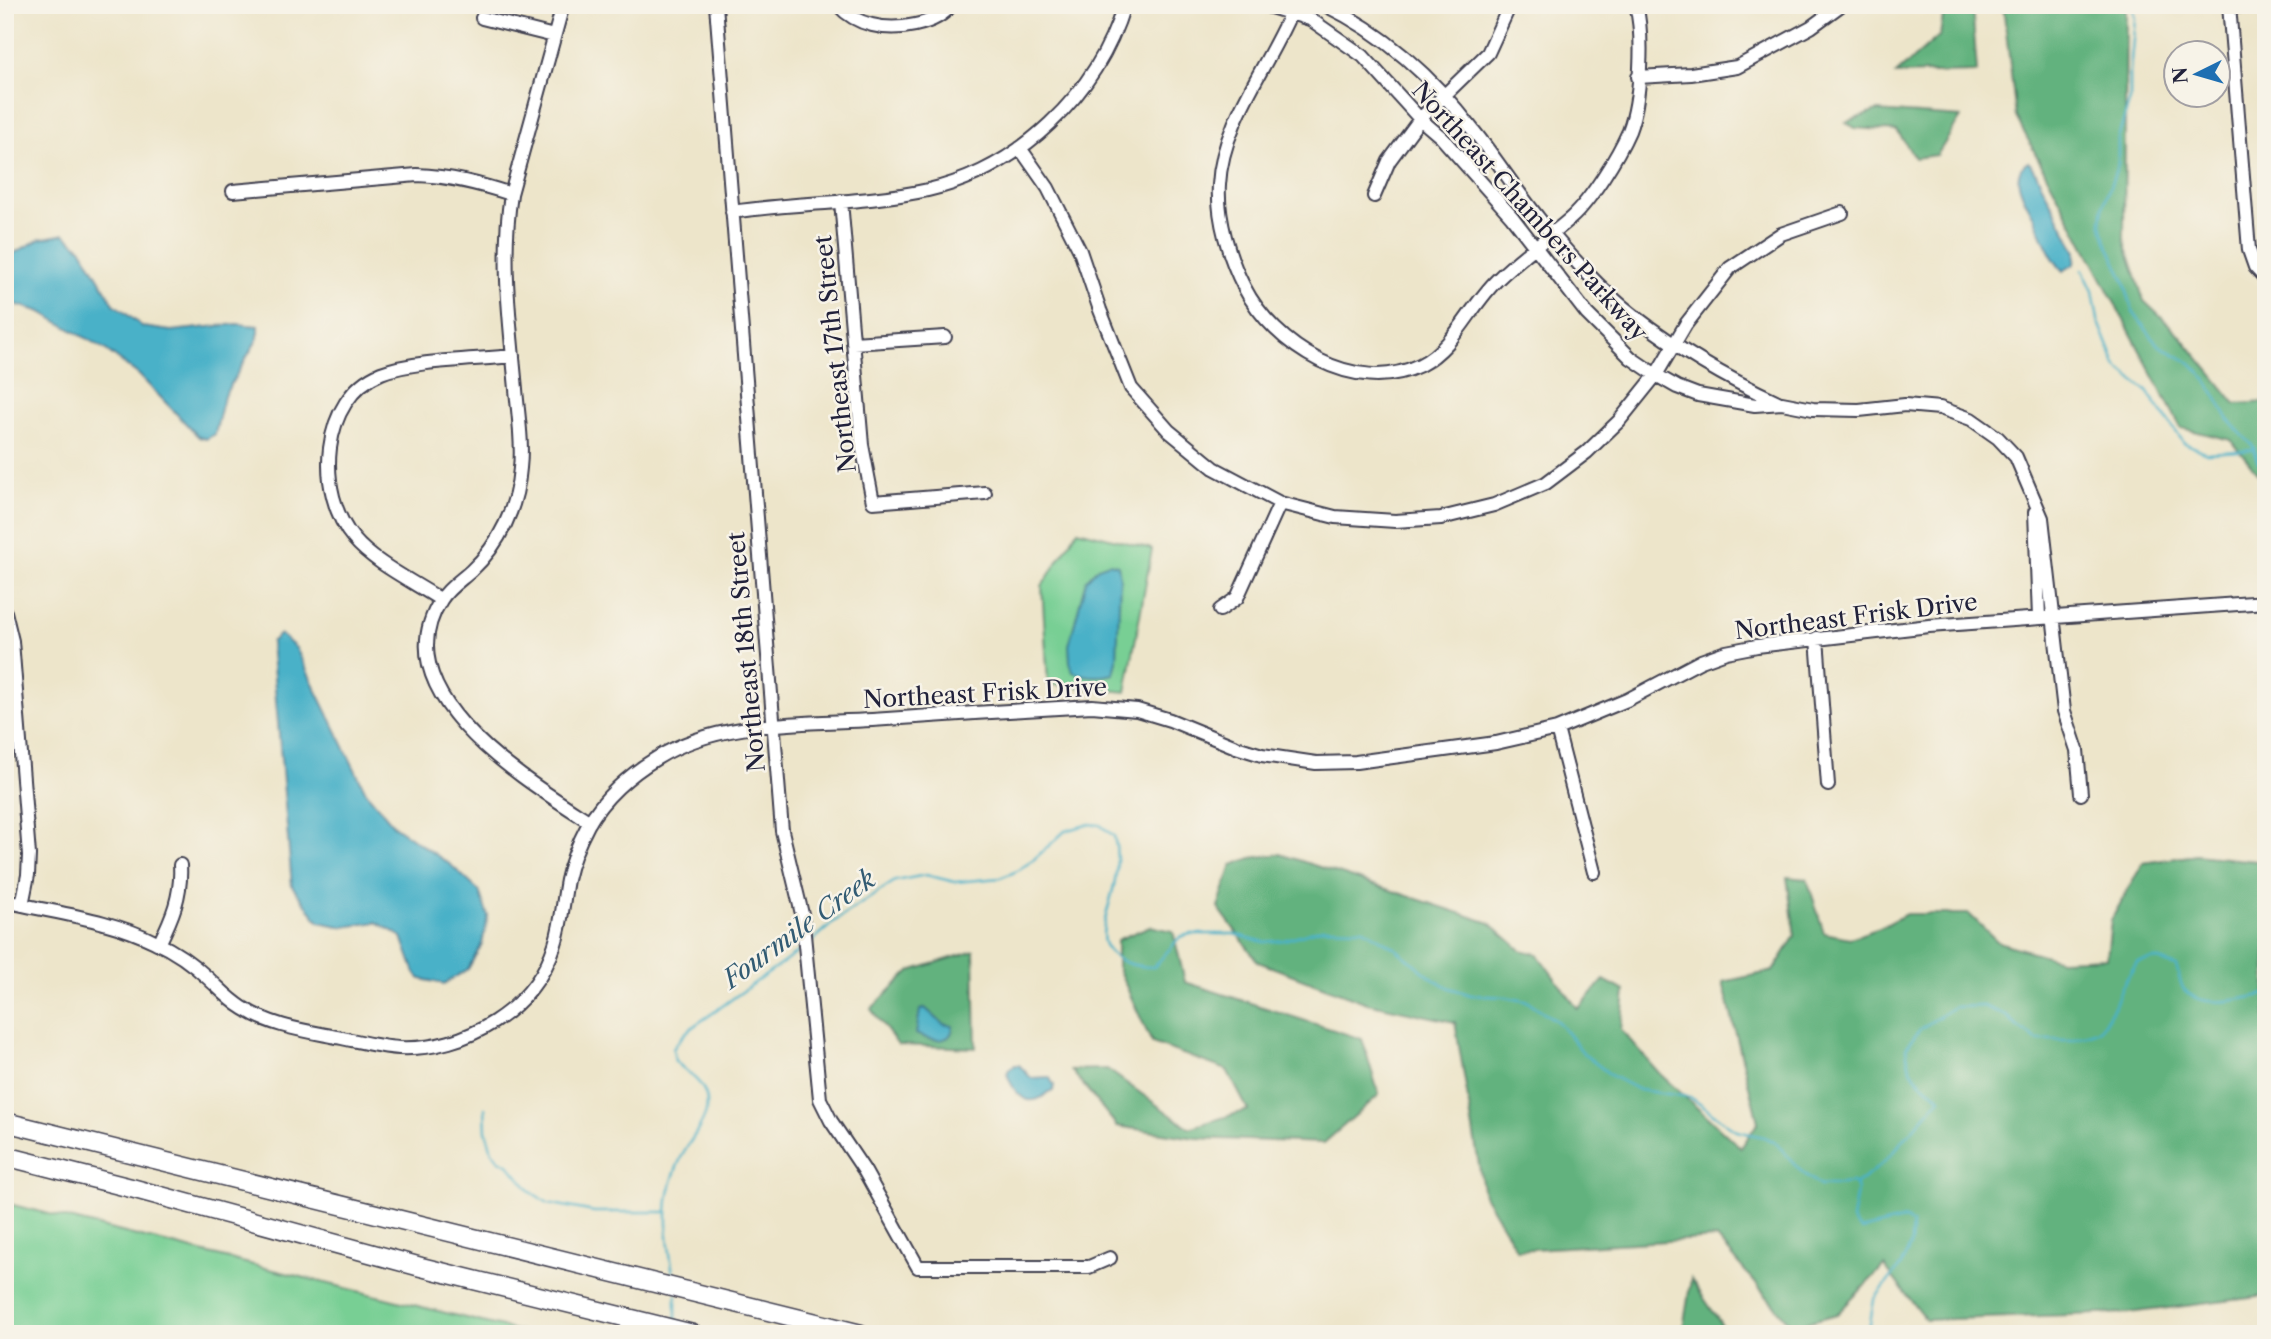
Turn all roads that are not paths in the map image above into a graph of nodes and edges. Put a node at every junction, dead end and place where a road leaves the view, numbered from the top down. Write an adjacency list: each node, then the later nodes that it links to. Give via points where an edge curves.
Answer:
1 (563, 5): 15 (street)
2 (716, 5): 24 (street, Northeast 18th Street)
3 (838, 5): 4 (street, via 873,26 904,27 928,21)
4 (951, 5)
5 (1124, 5): 19 (street, via 1101,57 1080,89 1061,115)
6 (1264, 5): 13 (street, Northeast Chambers Parkway)
7 (1325, 5): 17 (street, Northeast Chambers Parkway, via 1390,44)
8 (1510, 5): 17 (street, via 1488,53)
9 (1636, 5): 16 (street, via 1641,24)
10 (1841, 5): 16 (street, via 1811,27 1737,67)
11 (2255, 5): 12 (street)
12 (2229, 6): 28 (street, via 2249,250)
13 (1292, 10): 18 (street, Northeast Chambers Parkway, via 1363,56); 27 (street, via 1243,105 1225,152 1219,185 1222,219 1244,289 1282,337 1351,373 1387,374 1420,365 1444,347 1496,281)
14 (482, 18): 15 (street)
15 (554, 36): 21 (street)
16 (1638, 77): 26 (street, via 1629,130 1592,196)
17 (1444, 97): 18 (street); 26 (street, Northeast Chambers Parkway)
18 (1420, 119): 22 (street, via 1389,161); 27 (street, Northeast Chambers Parkway)
19 (1020, 148): 23 (street, via 998,163 928,190); 37 (street, via 1048,188 1080,251 1131,388 1169,431 1214,467)
20 (233, 191): 21 (street, via 417,175 465,180)
21 (511, 194): 32 (street, via 505,247)
22 (1374, 196)
23 (841, 201): 24 (street); 31 (street, Northeast 17th Street)
24 (732, 212): 45 (street, Northeast 18th Street)
25 (1842, 213): 30 (street, via 1781,234 1730,268)
26 (1551, 233): 27 (street); 30 (street, Northeast Chambers Parkway, via 1609,294)
27 (1536, 246): 33 (street, Northeast Chambers Parkway, via 1587,314 1631,358)
28 (2266, 279)
29 (945, 337): 31 (street)
30 (1674, 342): 33 (street); 34 (street, Northeast Chambers Parkway, via 1724,375)
31 (853, 343): 35 (street, Northeast 17th Street, via 862,445 873,502)
32 (513, 356): 38 (street, via 521,452 512,509 483,559); 38 (street, via 413,365 379,374 344,404 333,431 332,488 346,528 373,556)
33 (1656, 375): 34 (street, Northeast Chambers Parkway, via 1721,401); 37 (street, via 1587,452 1546,483 1494,505 1441,518 1395,521 1335,517)
34 (1782, 403): 36 (street, Northeast Chambers Parkway, via 1859,410 1905,405 1940,408 1971,419 2016,457)
35 (985, 493)
36 (2035, 498): 42 (street, Northeast Chambers Parkway, via 2045,537); 43 (street, Northeast Chambers Parkway)
37 (1280, 503): 40 (street, via 1237,598)
38 (441, 600): 49 (street, via 431,623 427,652 439,692 496,758)
39 (2266, 602): 42 (street, Northeast Frisk Drive)
40 (1220, 610)
41 (5, 612): 53 (street, via 12,641 29,855)
42 (2053, 616): 43 (street, Northeast Frisk Drive); 48 (street, Northeast Chambers Parkway, via 2064,711 2077,750)
43 (2039, 618): 44 (street, Northeast Frisk Drive)
44 (1817, 638): 46 (street, Northeast Frisk Drive, via 1726,652); 47 (street)
45 (772, 726): 46 (street, Northeast Frisk Drive, via 1115,706 1170,720 1262,755 1316,763 1496,743); 49 (street, Northeast Frisk Drive, via 712,735 675,748 626,779); 57 (street, Northeast 18th Street, via 782,831 802,914 820,1099 918,1266 1089,1268)
46 (1557, 729): 51 (street)
47 (1828, 785)
48 (2081, 794)
49 (590, 822): 54 (street, Northeast Frisk Drive, via 568,876 554,948 538,978 501,1017 447,1043 397,1048 270,1021 235,1003 195,967)
50 (180, 865): 54 (street, via 176,906)
51 (1594, 872)
52 (5, 901): 53 (street, Northeast Frisk Drive)
53 (22, 905): 54 (street, Northeast Frisk Drive, via 116,928)
54 (159, 944)
55 (5, 1122): 59 (highway)
56 (5, 1156): 58 (highway, via 421,1268)
57 (1110, 1258)
58 (693, 1334)
59 (862, 1334)

